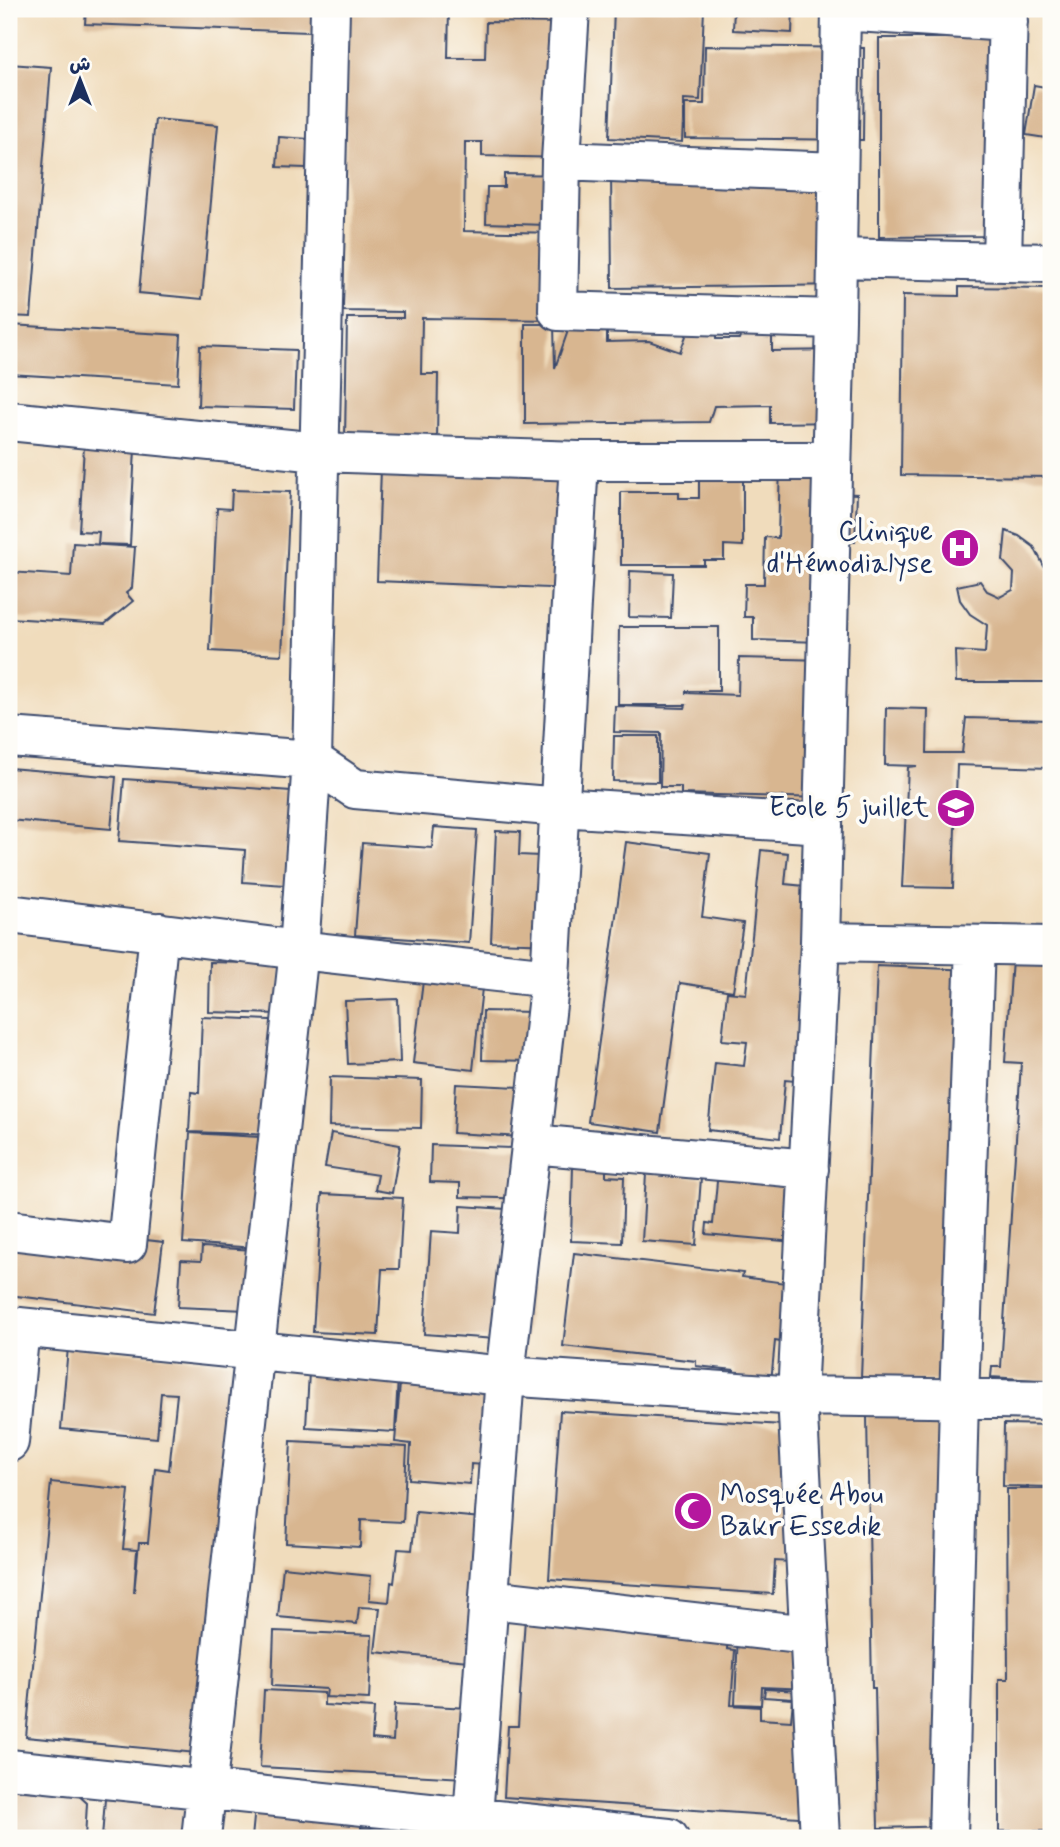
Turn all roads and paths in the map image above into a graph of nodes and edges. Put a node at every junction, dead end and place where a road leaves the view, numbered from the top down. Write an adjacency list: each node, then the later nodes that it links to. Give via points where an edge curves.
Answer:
1 (330, 9): 12 (street)
2 (570, 9): 5 (street)
3 (841, 10): 4 (street); 6 (street)
4 (1008, 15): 8 (street)
5 (561, 162): 6 (street); 10 (street, via 558,311)
6 (838, 173): 7 (street)
7 (837, 258): 8 (street); 10 (street)
8 (1002, 261): 9 (street)
9 (1051, 263)
10 (836, 319): 14 (street)
11 (9, 421): 12 (street)
12 (319, 452): 13 (street); 16 (street)
13 (579, 461): 14 (street); 17 (street)
14 (832, 461): 18 (street)
15 (9, 737): 16 (street)
16 (312, 760): 17 (street, via 355,789); 24 (street)
17 (560, 807): 18 (street); 25 (street)
18 (823, 824): 21 (street)
19 (9, 914): 20 (street)
20 (159, 932): 24 (street); 28 (street, via 127,1244)
21 (820, 942): 22 (street); 27 (street)
22 (975, 945): 23 (street); 33 (street)
23 (1051, 946)
24 (299, 950): 25 (street); 30 (street)
25 (550, 978): 26 (street)
26 (532, 1144): 27 (street); 31 (street)
27 (808, 1168): 32 (street)
28 (9, 1230)
29 (14, 1326): 30 (street); 35 (street)
30 (255, 1351): 31 (street); 39 (street)
31 (505, 1376): 32 (street); 36 (street)
32 (797, 1396): 33 (street); 37 (street)
33 (959, 1399): 34 (street); 44 (street)
34 (1051, 1400)
35 (9, 1442)
36 (489, 1599): 37 (street); 40 (street)
37 (809, 1635): 43 (street)
38 (9, 1769): 39 (street)
39 (206, 1788): 40 (street); 41 (street)
40 (473, 1817): 42 (street)
41 (201, 1838)
42 (666, 1838)
43 (820, 1838)
44 (948, 1838)

